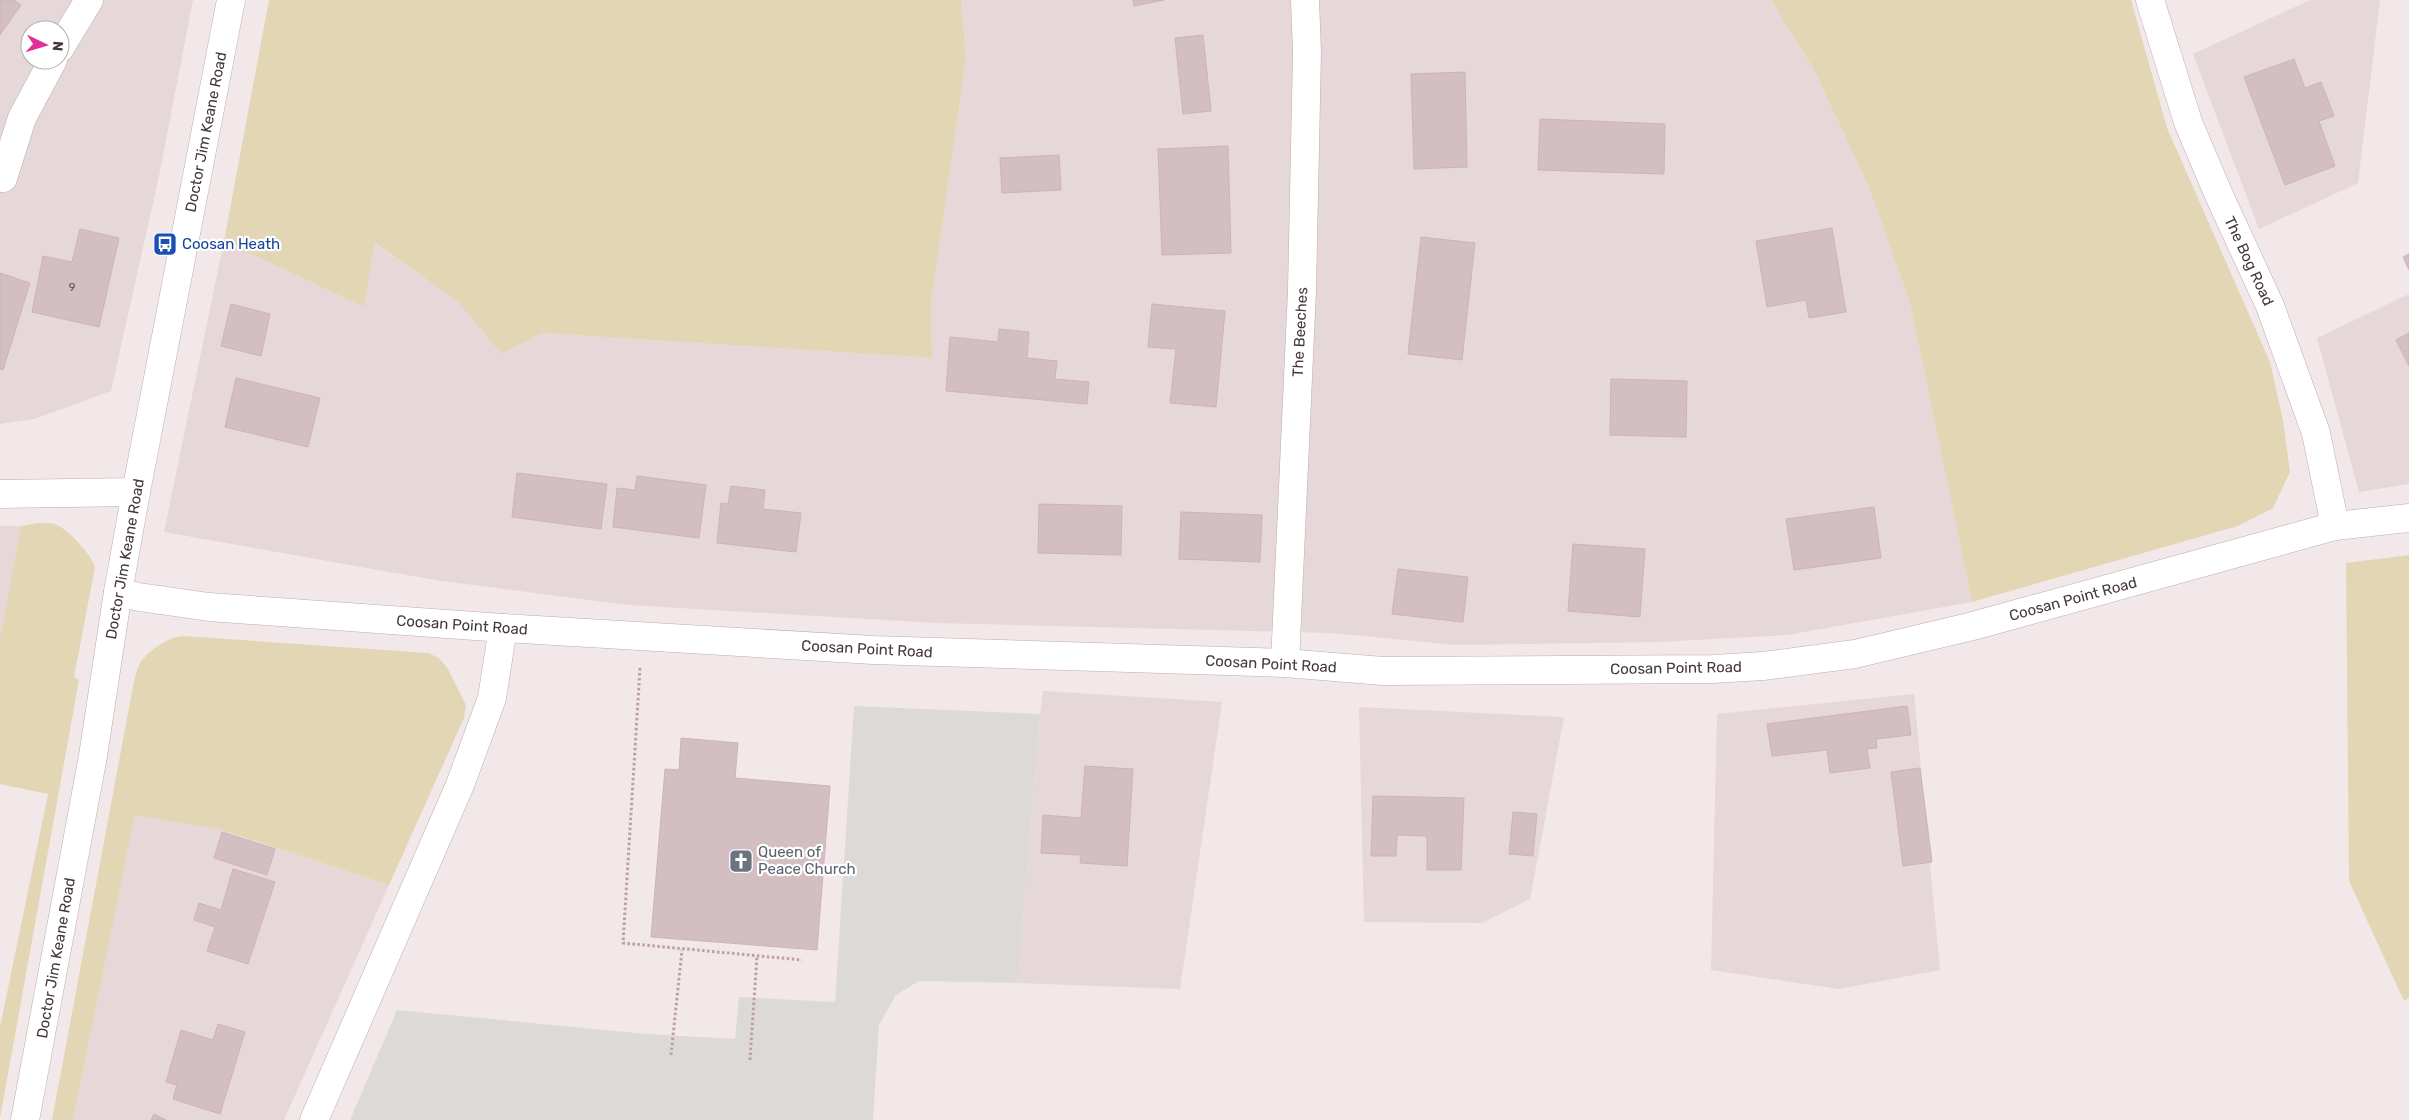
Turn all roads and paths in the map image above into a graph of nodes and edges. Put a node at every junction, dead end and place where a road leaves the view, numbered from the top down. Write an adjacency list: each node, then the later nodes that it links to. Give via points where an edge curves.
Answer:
1 (90, 0): 5 (street)
2 (231, 0): 8 (street, Doctor Jim Keane Road)
3 (1305, 0): 15 (street, The Beeches, via 1307,52 1302,290)
4 (2150, 0): 11 (street, The Bog Road, via 2188,122 2270,306 2316,433)
5 (70, 32)
6 (48, 70): 7 (street, via 22,118)
7 (3, 178)
8 (136, 492): 9 (street); 12 (street, Doctor Jim Keane Road)
9 (0, 494)
10 (2409, 518): 11 (street, Coosan Point Road)
11 (2335, 526): 15 (street, Coosan Point Road, via 1973,626 1818,660 1714,669 1383,671)
12 (118, 592): 13 (street, Coosan Point Road, via 209,607); 21 (street, Doctor Jim Keane Road, via 94,756)
13 (503, 628): 14 (street, Coosan Point Road); 22 (street, via 492,698 460,785)
14 (642, 637): 15 (street, Coosan Point Road, via 873,650); 16 (path, via 623,944)
15 (1284, 663)
16 (682, 950): 17 (path); 19 (path)
17 (757, 956): 18 (path); 20 (path)
18 (802, 960)
19 (671, 1055)
20 (750, 1060)
21 (26, 1120)
22 (314, 1120)

